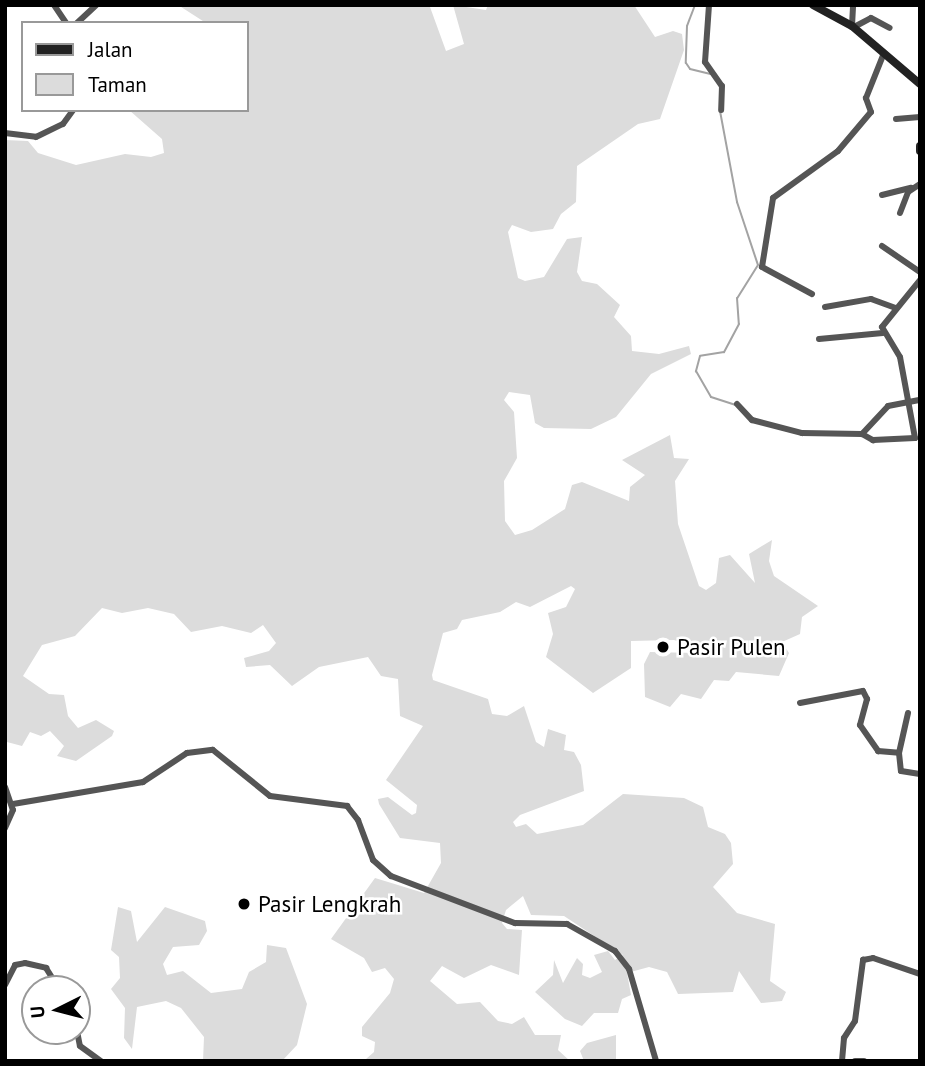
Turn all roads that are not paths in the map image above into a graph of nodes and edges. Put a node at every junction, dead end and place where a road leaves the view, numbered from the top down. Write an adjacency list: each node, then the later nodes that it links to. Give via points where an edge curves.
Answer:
1 (54, 5): 6 (street)
2 (96, 5): 7 (street)
3 (709, 5): 12 (street, via 705,62 722,86)
4 (813, 5): 8 (street)
5 (853, 5): 8 (street)
6 (65, 21)
7 (79, 21)
8 (853, 27): 9 (street, via 871,18); 10 (street)
9 (890, 28)
10 (884, 53): 11 (street); 24 (street, via 866,98 871,112 838,150 773,198 762,267)
11 (920, 84)
12 (721, 110)
13 (71, 112): 16 (street, via 62,124 36,137)
14 (920, 117): 15 (street)
15 (896, 119)
16 (5, 132)
17 (920, 184): 18 (street)
18 (911, 188): 19 (street); 20 (street)
19 (882, 195)
20 (900, 213)
21 (882, 246): 22 (street)
22 (920, 272)
23 (920, 280): 26 (street)
24 (812, 294)
25 (825, 307): 26 (street, via 871,299)
26 (896, 308): 27 (street, via 882,323)
27 (883, 333): 28 (street); 29 (street, via 900,357)
28 (819, 339)
29 (908, 399): 30 (street); 32 (street, via 886,408); 32 (street, via 914,439 873,440)
30 (920, 400)
31 (737, 404): 32 (street, via 752,420 802,433)
32 (862, 434)
33 (800, 702): 35 (street, via 864,692 860,725 878,751)
34 (908, 713): 35 (street)
35 (899, 753): 36 (street, via 902,772)
36 (920, 774)
37 (5, 787): 38 (street)
38 (13, 804): 39 (street); 45 (street, via 143,782 187,753 214,750 270,796 347,806 358,820 373,860 391,876 515,923 567,924 615,951 629,969)
39 (5, 828)
40 (920, 974): 46 (street, via 873,958 863,960 855,1020 844,1038)
41 (50, 975): 42 (street, via 46,968 15,965)
42 (5, 985)
43 (80, 1045): 44 (street)
44 (101, 1061)
45 (656, 1061)
46 (842, 1061)
47 (855, 1061): 48 (street)
48 (864, 1061)

